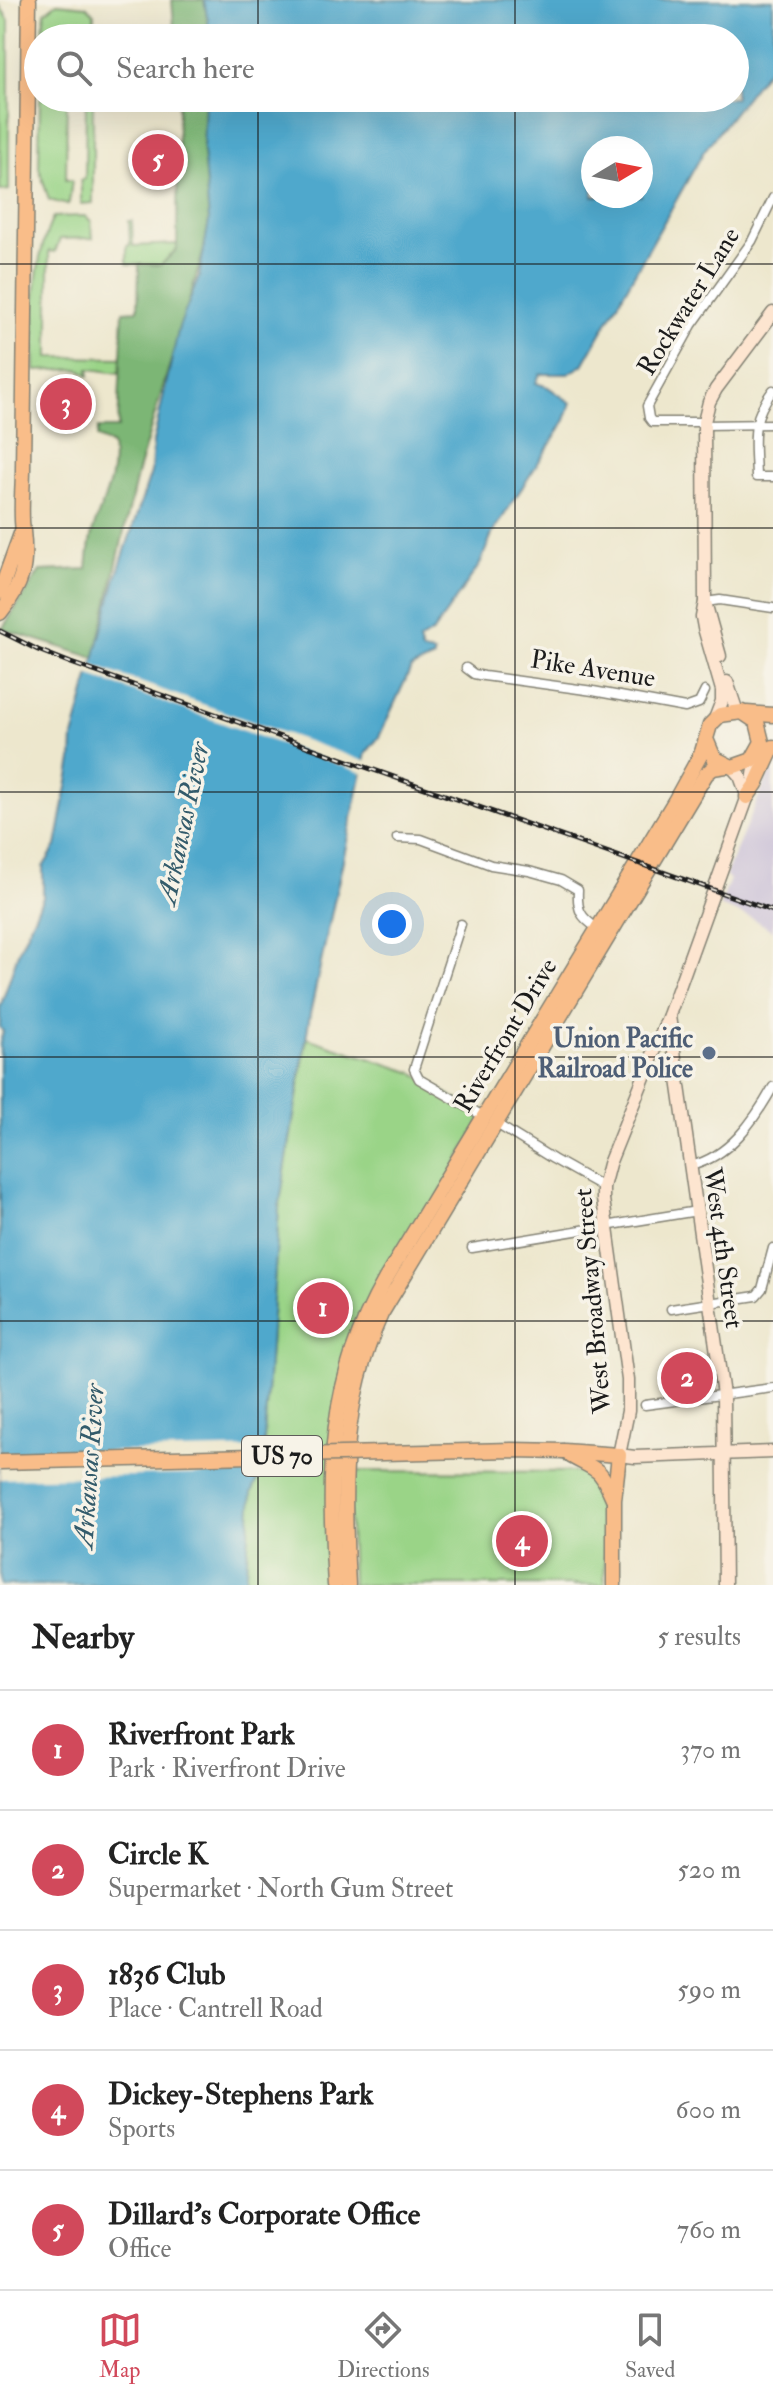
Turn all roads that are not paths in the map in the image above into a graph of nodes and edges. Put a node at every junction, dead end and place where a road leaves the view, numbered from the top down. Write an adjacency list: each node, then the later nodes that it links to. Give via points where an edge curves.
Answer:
1 (29, 0): 2 (main road)
2 (29, 24)
3 (28, 112): 11 (main road)
4 (773, 198): 7 (street, Rockwater Lane, via 752,241 692,325 647,406 652,422)
5 (773, 313): 7 (street, via 716,389)
6 (773, 390): 8 (street)
7 (704, 424): 8 (street); 13 (street)
8 (755, 424): 9 (street); 10 (street, via 756,477)
9 (773, 424)
10 (773, 477)
11 (23, 531): 12 (main road); 15 (main road, via 24,566)
12 (0, 592)
13 (705, 602): 14 (street); 18 (street); 20 (street, via 702,617 722,690)
14 (773, 608)
15 (1, 612)
16 (466, 668): 17 (street, Pike Avenue, via 484,676 685,708 699,703)
17 (705, 691)
18 (740, 712): 19 (main road); 20 (main road); 23 (main road, via 757,722)
19 (773, 715)
20 (715, 719): 22 (main road)
21 (773, 730): 23 (main road)
22 (706, 739): 24 (main road, via 714,758); 28 (main road, Riverfront Drive)
23 (763, 750): 24 (main road, via 747,763); 25 (main road, via 756,784)
24 (729, 767): 25 (street, via 741,776); 31 (main road, via 706,774)
25 (747, 797): 29 (street, West Broadway Street)
26 (397, 838): 28 (street, via 421,839 491,865 561,880 578,890 578,911)
27 (461, 924): 31 (street, via 414,1069 419,1079)
28 (597, 928): 31 (main road, Riverfront Drive)
29 (669, 1015): 32 (street, West 4th Street); 33 (street, West Broadway Street)
30 (773, 1087): 32 (street, via 736,1139 711,1160)
31 (489, 1119): 33 (street); 40 (main road, Riverfront Drive, via 377,1293)
32 (690, 1166): 34 (street, West 4th Street)
33 (603, 1187): 35 (street, West Broadway Street)
34 (697, 1211): 35 (street); 38 (street, West 4th Street)
35 (606, 1225): 36 (street); 47 (street, West Broadway Street, via 629,1400)
36 (472, 1248)
37 (773, 1248): 38 (street, via 760,1293)
38 (710, 1303): 39 (street); 42 (street, West 4th Street)
39 (671, 1309)
40 (356, 1358): 50 (main road, via 338,1402 333,1438); 51 (main road, Riverfront Drive, via 346,1438)
41 (773, 1388): 42 (street)
42 (723, 1395): 43 (street); 46 (street, West 4th Street)
43 (645, 1405)
44 (564, 1451): 47 (main road, US 70); 48 (main road, US 70, bridge); 49 (main road, via 602,1473)
45 (773, 1452): 46 (street)
46 (724, 1453): 47 (street); 53 (street, West 4th Street)
47 (619, 1455): 49 (main road, West Broadway Street)
48 (0, 1462)
49 (614, 1500): 52 (main road, West Broadway Street)
50 (335, 1585)
51 (348, 1585)
52 (614, 1585)
53 (725, 1585)

